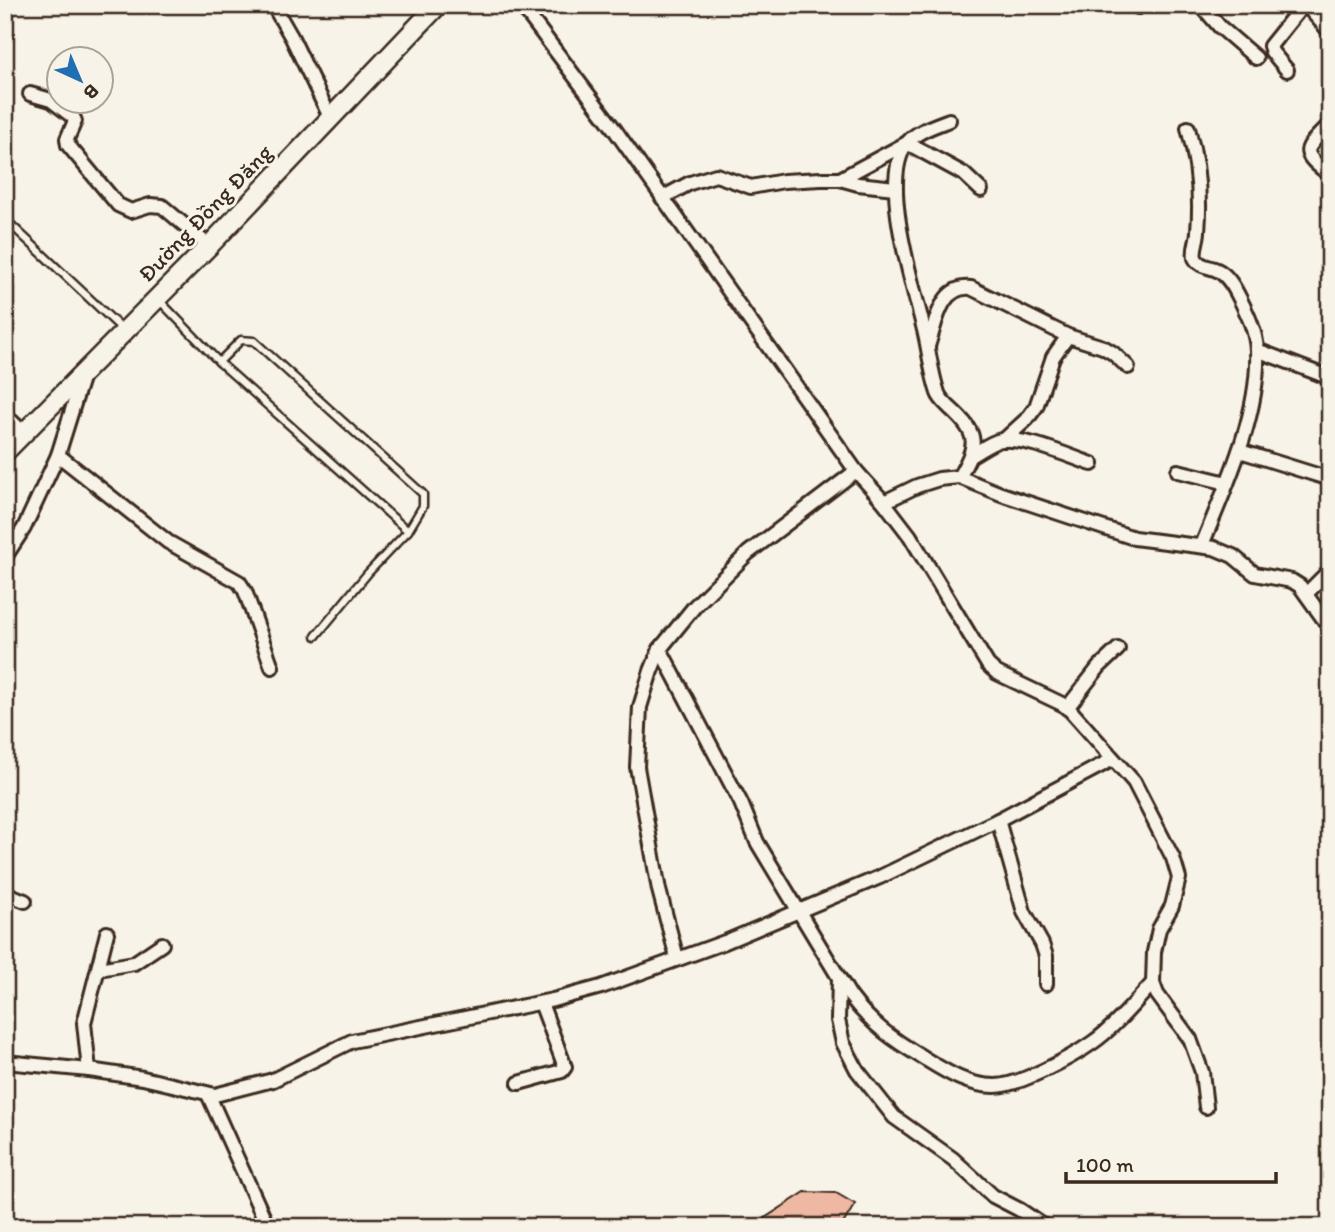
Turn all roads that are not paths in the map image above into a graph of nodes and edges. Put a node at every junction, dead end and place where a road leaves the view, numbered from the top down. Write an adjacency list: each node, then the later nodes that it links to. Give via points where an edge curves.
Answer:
1 (273, 5): 10 (street)
2 (438, 5): 10 (main road, Đường Đồng Đăng)
3 (521, 5): 19 (street)
4 (1201, 5): 7 (street)
5 (1304, 5): 6 (street); 8 (street, via 1270,46)
6 (1330, 32)
7 (1256, 58)
8 (1287, 70)
9 (30, 94): 21 (street, via 51,100 73,117 68,145 118,205 131,211 162,206)
10 (330, 117): 21 (main road, Đường Đồng Đăng)
11 (948, 120): 14 (street)
12 (1330, 124): 15 (street, via 1307,153)
13 (1188, 128): 26 (street, via 1198,185 1195,258 1229,281 1253,328)
14 (907, 143): 16 (street); 17 (street); 18 (street, via 964,174)
15 (1330, 175)
16 (840, 179): 17 (street); 19 (street, via 751,187 716,175)
17 (895, 188): 25 (street)
18 (981, 190)
19 (662, 198): 39 (street)
20 (5, 219): 23 (lane)
21 (209, 246): 22 (main road, Đường Đồng Đăng)
22 (157, 298): 23 (main road, Đường Đồng Đăng); 27 (lane)
23 (125, 331): 29 (main road, Đường Đồng Đăng)
24 (1068, 336): 25 (street, via 961,287 947,295); 28 (street, via 1104,347); 33 (street, via 1053,357 1036,407)
25 (928, 346): 36 (street, via 938,393 972,431)
26 (1257, 350): 30 (street); 34 (street)
27 (219, 362): 45 (lane); 45 (lane, via 242,340 254,341 423,494 423,506)
28 (1128, 368)
29 (83, 375): 32 (main road, Đường Đồng Đăng); 37 (street)
30 (1330, 378)
31 (5, 415): 32 (street)
32 (25, 434): 35 (main road, Đường Đồng Đăng)
33 (1004, 440): 36 (street); 38 (street)
34 (1240, 451): 42 (street); 43 (street)
35 (5, 452)
36 (972, 455): 41 (street)
37 (58, 456): 47 (street); 54 (street, via 168,542 239,582)
38 (1092, 464)
39 (856, 471): 44 (street); 52 (street, via 748,553)
40 (1178, 471): 43 (street)
41 (959, 477): 44 (street, via 917,486); 46 (street, via 1134,538)
42 (1330, 479)
43 (1227, 483): 46 (street)
44 (884, 502): 55 (street, via 989,665)
45 (408, 531): 51 (lane)
46 (1202, 545): 49 (street, via 1233,556 1255,574 1292,582)
47 (5, 557)
48 (1330, 569): 49 (street)
49 (1307, 593): 50 (street)
50 (1330, 628)
51 (316, 636)
52 (660, 649): 60 (street, via 757,842); 63 (street, via 640,708 637,767 659,890)
53 (1118, 649): 55 (street)
54 (272, 667)
55 (1067, 708): 56 (street)
56 (1113, 759): 57 (street); 66 (street, via 1129,775 1150,811 1178,878 1172,906 1159,929)
57 (998, 820): 60 (street); 67 (street, via 1024,912 1046,956)
58 (5, 893): 59 (street)
59 (25, 901)
60 (800, 912): 63 (street); 65 (street)
61 (107, 933): 64 (street)
62 (162, 944): 64 (street, via 134,963)
63 (677, 958): 68 (street, via 601,987)
64 (99, 969): 70 (street, via 84,1023)
65 (839, 978): 66 (street, via 866,1018 892,1040 956,1078 998,1086 1044,1070 1093,1042); 75 (street, via 838,1020 843,1043 894,1117 953,1159 993,1196)
66 (1153, 983): 73 (street, via 1191,1039 1202,1072)
67 (1046, 984)
68 (541, 1003): 71 (street, via 565,1067); 72 (street, via 352,1041 273,1080)
69 (5, 1062): 70 (street)
70 (89, 1070): 72 (street)
71 (519, 1083)
72 (208, 1094): 74 (street)
73 (1206, 1107)
74 (268, 1227)
75 (1045, 1227)

